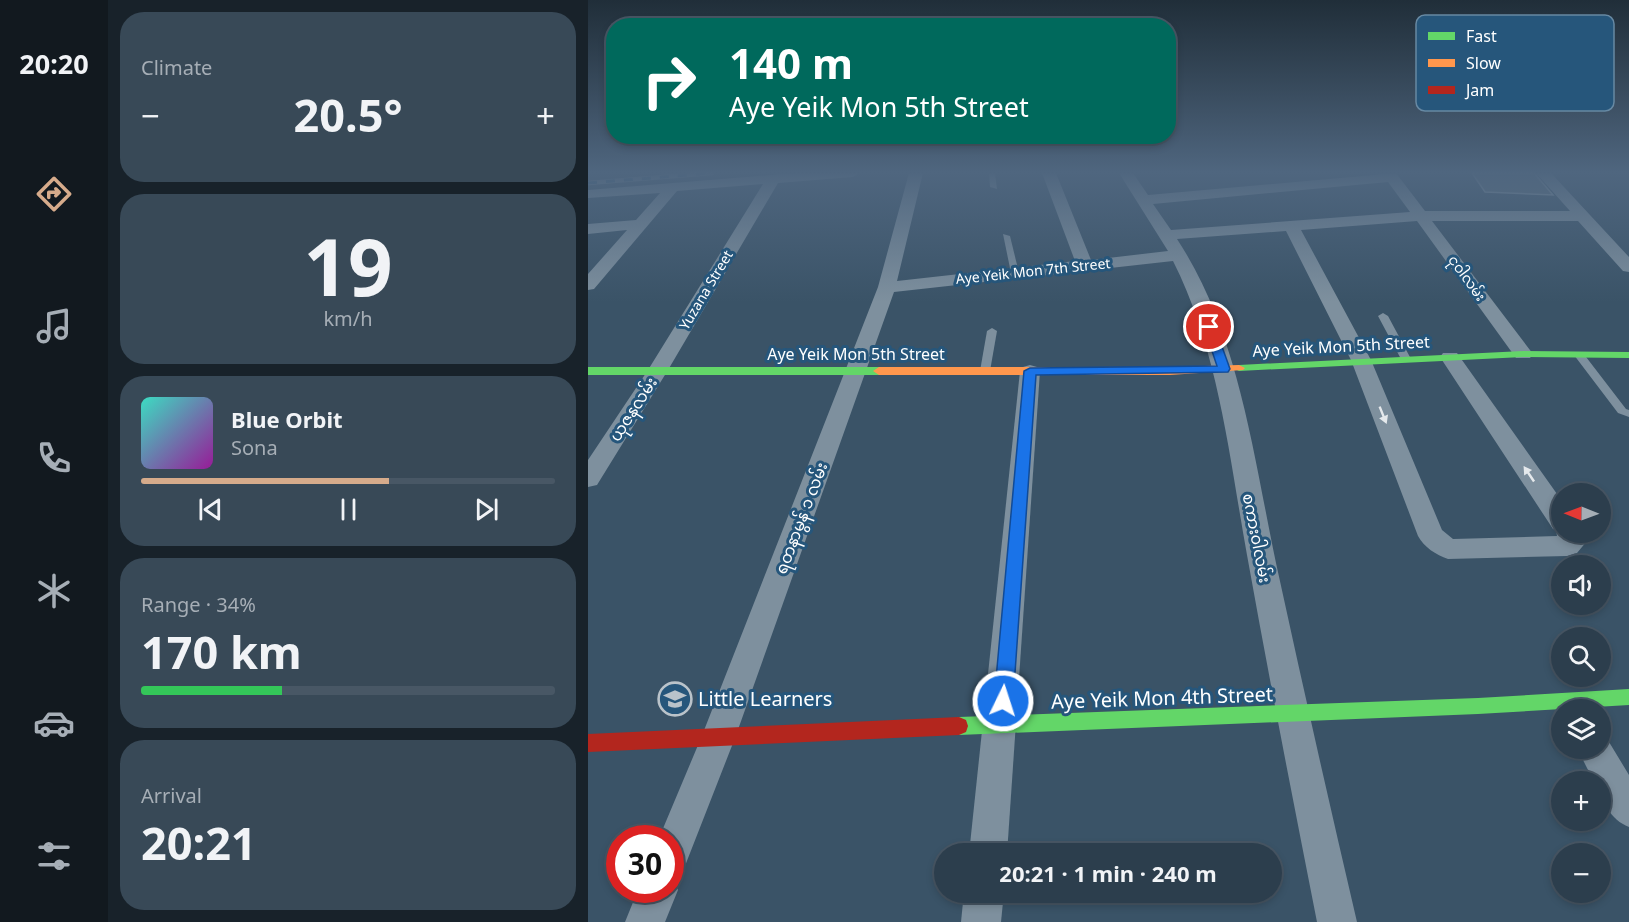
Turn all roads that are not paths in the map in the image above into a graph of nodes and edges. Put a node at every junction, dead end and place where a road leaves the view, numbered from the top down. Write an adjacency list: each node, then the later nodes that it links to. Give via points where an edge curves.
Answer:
1 (649, 216): 8 (street)
2 (751, 216): 26 (street, Yuzana Street)
3 (905, 216): 17 (street, ရတနာမွန် ၁ လမ်း)
4 (1066, 216): 13 (street)
5 (1154, 216): 12 (street, စကား၀ါလမ်း)
6 (1422, 216): 9 (street); 20 (street, ငုဝါလမ်း)
7 (1580, 216): 14 (street)
8 (642, 224): 10 (street); 16 (street)
9 (1291, 226): 12 (street, Aye Yeik Mon 7th Street); 25 (street)
10 (588, 229)
11 (1006, 236): 15 (lane)
12 (1172, 245): 13 (street, Aye Yeik Mon 7th Street); 27 (street, စကား၀ါလမ်း, via 1195,286)
13 (1085, 265): 15 (street, Aye Yeik Mon 7th Street)
14 (1629, 267)
15 (1016, 273): 17 (street, Aye Yeik Mon 7th Street)
16 (588, 285)
17 (887, 286): 29 (street, ရတနာမွန် ၁ လမ်း)
18 (1383, 316): 24 (lane)
19 (992, 331): 30 (lane)
20 (1523, 354): 21 (street, Aye Yeik Mon 5th Street); 23 (street, Aye Yeik Mon 5th Street)
21 (1579, 355): 22 (street, Aye Yeik Mon 5th Street); 32 (lane, via 1622,411)
22 (1629, 355)
23 (1450, 357): 24 (street, Aye Yeik Mon 5th Street); 34 (street, one-way to 23)
24 (1406, 359): 25 (street, Aye Yeik Mon 5th Street)
25 (1361, 360): 27 (street, Aye Yeik Mon 5th Street); 35 (street, one-way to 35, via 1431,536 1448,549)
26 (658, 369): 28 (street, Aye Yeik Mon 5th Street); 29 (street, Aye Yeik Mon 5th Street); 33 (street, ယုဇနလမ်း)
27 (1224, 369): 31 (street, Aye Yeik Mon 5th Street); 39 (street, စကား၀ါလမ်း)
28 (588, 371)
29 (856, 371): 30 (street, Aye Yeik Mon 5th Street); 41 (street, ရတနာမွန် ၁ လမ်း)
30 (985, 371): 31 (street, Aye Yeik Mon 5th Street)
31 (1030, 371): 40 (street)
32 (1629, 414)
33 (588, 479)
34 (1551, 507)
35 (1568, 543)
36 (1629, 697): 37 (street, Aye Yeik Mon 4th Street)
37 (1611, 699)
38 (1551, 706): 39 (street, Aye Yeik Mon 4th Street)
39 (1292, 713): 40 (street, Aye Yeik Mon 4th Street); 51 (street, စကား၀ါလမ်း)
40 (1001, 724): 41 (street, Aye Yeik Mon 4th Street); 46 (street)
41 (718, 738): 42 (street, Aye Yeik Mon 4th Street); 45 (street, ရတနာမွန် ၁ လမ်း)
42 (588, 743)
43 (1600, 759): 44 (street)
44 (1629, 809)
45 (683, 825)
46 (989, 843)
47 (653, 903): 49 (street)
48 (983, 903): 50 (street)
49 (645, 922)
50 (981, 922)
51 (1337, 922)

